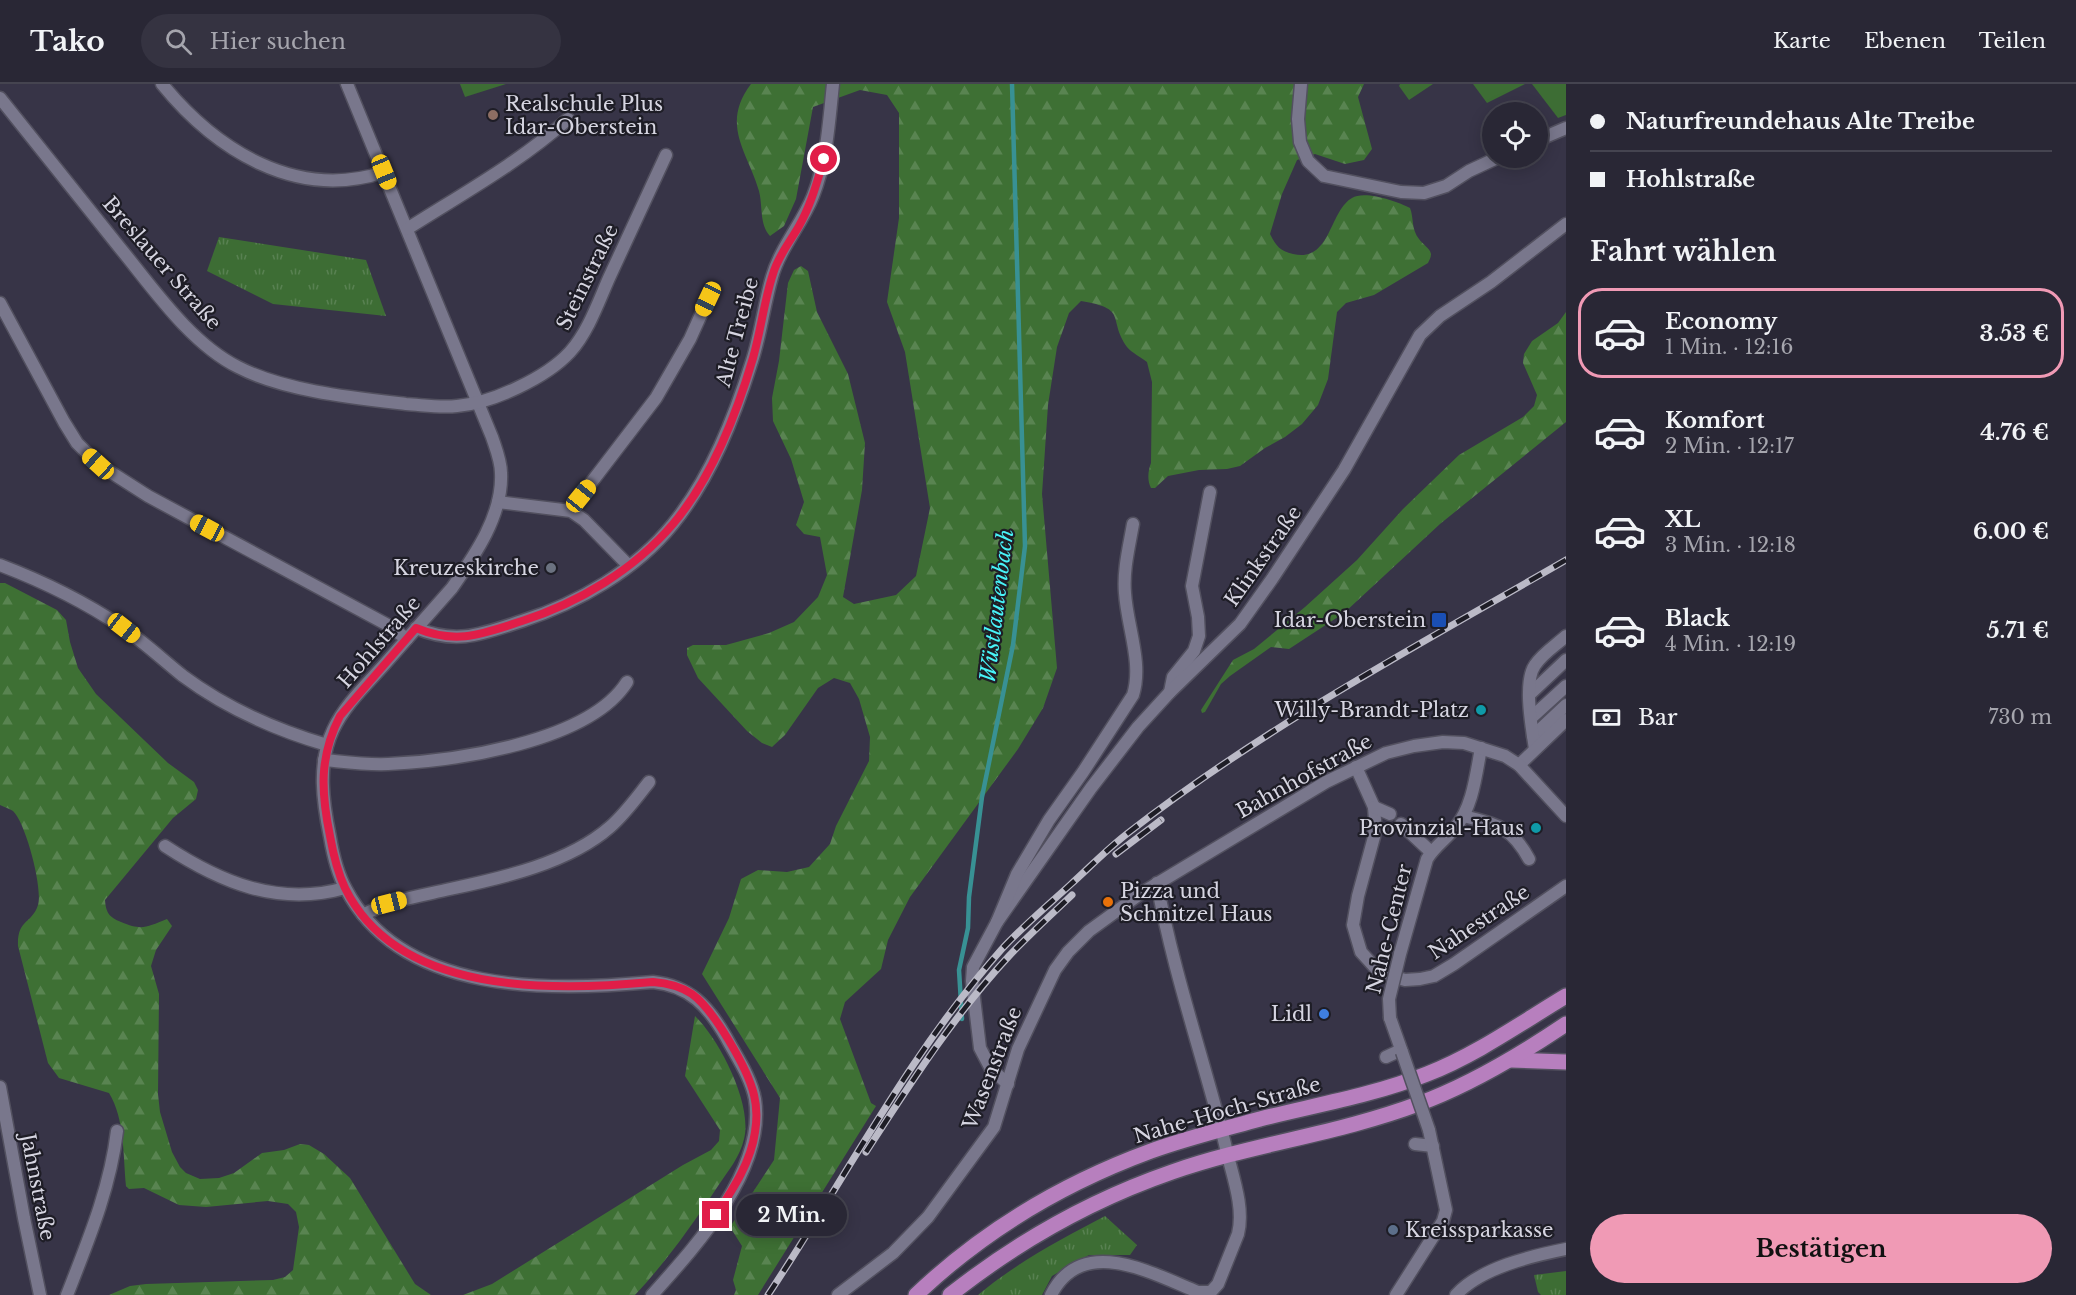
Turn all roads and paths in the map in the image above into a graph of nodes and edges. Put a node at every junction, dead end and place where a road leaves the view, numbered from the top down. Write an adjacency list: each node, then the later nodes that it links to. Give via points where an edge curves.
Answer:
1 (162, 84): 11 (street, via 201,126 254,161 325,180 350,181)
2 (347, 84): 11 (street, Hohlstraße)
3 (833, 84): 22 (street, Alte Treibe, via 824,159 814,195 772,275 752,360 722,442 672,525)
4 (1301, 84): 10 (street, via 1300,142 1308,160 1324,176 1401,192 1424,192 1446,186)
5 (0, 98): 16 (street, Breslauer Straße, via 165,303 228,362 258,376 319,391 441,407)
6 (568, 119): 13 (street, via 521,157)
7 (1566, 128): 8 (street)
8 (1548, 136)
9 (666, 155): 16 (street, Steinstraße, via 588,323 570,352 545,372)
10 (1482, 165)
11 (384, 172): 13 (street, Hohlstraße)
12 (1566, 224): 29 (street, Klinkstraße, via 1440,316 1420,335 1344,470 1272,579 1240,624)
13 (407, 229): 16 (street, Hohlstraße)
14 (708, 299): 19 (street, via 656,398)
15 (0, 303): 25 (street, via 64,422 77,443 98,464 148,496)
16 (478, 403): 18 (street, Hohlstraße, via 499,458)
17 (1210, 492): 29 (street, via 1192,586 1199,636 1194,651 1173,677)
18 (498, 502): 19 (street); 23 (street, Hohlstraße, via 487,529 452,588)
19 (571, 511): 22 (street)
20 (1133, 524): 54 (street, via 1124,584 1136,687 1017,874)
21 (0, 565): 35 (street, via 105,616 184,677 234,707)
22 (628, 565): 23 (street, Alte Treibe, via 588,593 493,630 446,638)
23 (416, 628): 25 (street, Hohlstraße)
24 (1566, 636): 30 (street, via 1535,664)
25 (407, 639): 35 (street, Hohlstraße, via 340,716)
26 (1566, 660): 30 (street)
27 (627, 682): 38 (street, via 600,710 551,733 508,747 387,764)
28 (1566, 686): 32 (street)
29 (1170, 692): 54 (street, Klinkstraße, via 1091,788)
30 (1530, 694): 32 (street)
31 (1566, 705): 34 (street)
32 (1531, 718): 34 (street)
33 (1566, 720): 37 (street)
34 (1533, 736): 37 (street)
35 (327, 745): 38 (street, Hohlstraße)
36 (1481, 748): 39 (street, Bahnhofstraße); 40 (street, Bahnhofstraße, via 1443,742 1414,746); 44 (street, Nahe-Center)
37 (1535, 749): 39 (street)
38 (324, 760): 52 (street, Hohlstraße, via 326,817)
39 (1520, 765): 45 (street)
40 (1356, 767): 42 (street, Nahestraße); 50 (street, Bahnhofstraße)
41 (649, 782): 53 (street, via 610,827 556,860 389,903)
42 (1374, 807): 43 (street); 51 (street, Nahestraße, via 1374,837 1353,926 1361,952 1380,973 1405,980 1434,976)
43 (1390, 814)
44 (1464, 816): 48 (street, Nahe-Center); 49 (street, via 1504,829 1514,836)
45 (1566, 816)
46 (1401, 824): 48 (street, Nahe-Center)
47 (165, 846): 52 (street, via 216,876 259,890 313,894)
48 (1431, 852): 57 (street, Nahe-Center, bridge, via 1389,999 1390,1018)
49 (1529, 859)
50 (1157, 883): 61 (street, Wasenstraße, via 1111,914 1062,959 1027,1027); 63 (street)
51 (1566, 886)
52 (345, 888): 53 (street, Hohlstraße)
53 (363, 915): 72 (street, Hohlstraße, via 400,949 453,972 564,987 667,983 693,995 720,1026 754,1096 757,1116 750,1153 726,1201)
54 (997, 922): 61 (street, via 974,967 972,981 981,1053)
55 (1566, 996): 63 (main road, Nahe-Hoch-Straße, via 1428,1074)
56 (1566, 1024): 59 (main road)
57 (1401, 1051): 58 (street); 66 (street, Nahe-Center, bridge)
58 (1386, 1057)
59 (1508, 1060): 60 (main road); 67 (main road, via 1412,1107)
60 (1566, 1062)
61 (1008, 1084): 73 (street, Wasenstraße, via 988,1137 928,1217 910,1237)
62 (0, 1087): 70 (street, Jahnstraße)
63 (1221, 1130): 67 (street); 74 (main road, Nahe-Hoch-Straße, via 1151,1151 1060,1191 994,1232)
64 (117, 1131): 71 (street, Jahnstraße, via 99,1211)
65 (1415, 1144): 66 (street)
66 (1433, 1146): 77 (street, Nahe-Center, via 1446,1210)
67 (1228, 1156): 69 (street, via 1240,1225 1218,1284); 75 (main road, via 1140,1184 1071,1215 1021,1244)
68 (1566, 1249): 78 (street, via 1499,1268)
69 (1208, 1294): 76 (street, via 1125,1263 1102,1262 1073,1269 1063,1276)
70 (40, 1295)
71 (67, 1295)
72 (652, 1295)
73 (838, 1295)
74 (916, 1295)
75 (950, 1295)
76 (1051, 1295)
77 (1396, 1295)
78 (1456, 1295)

